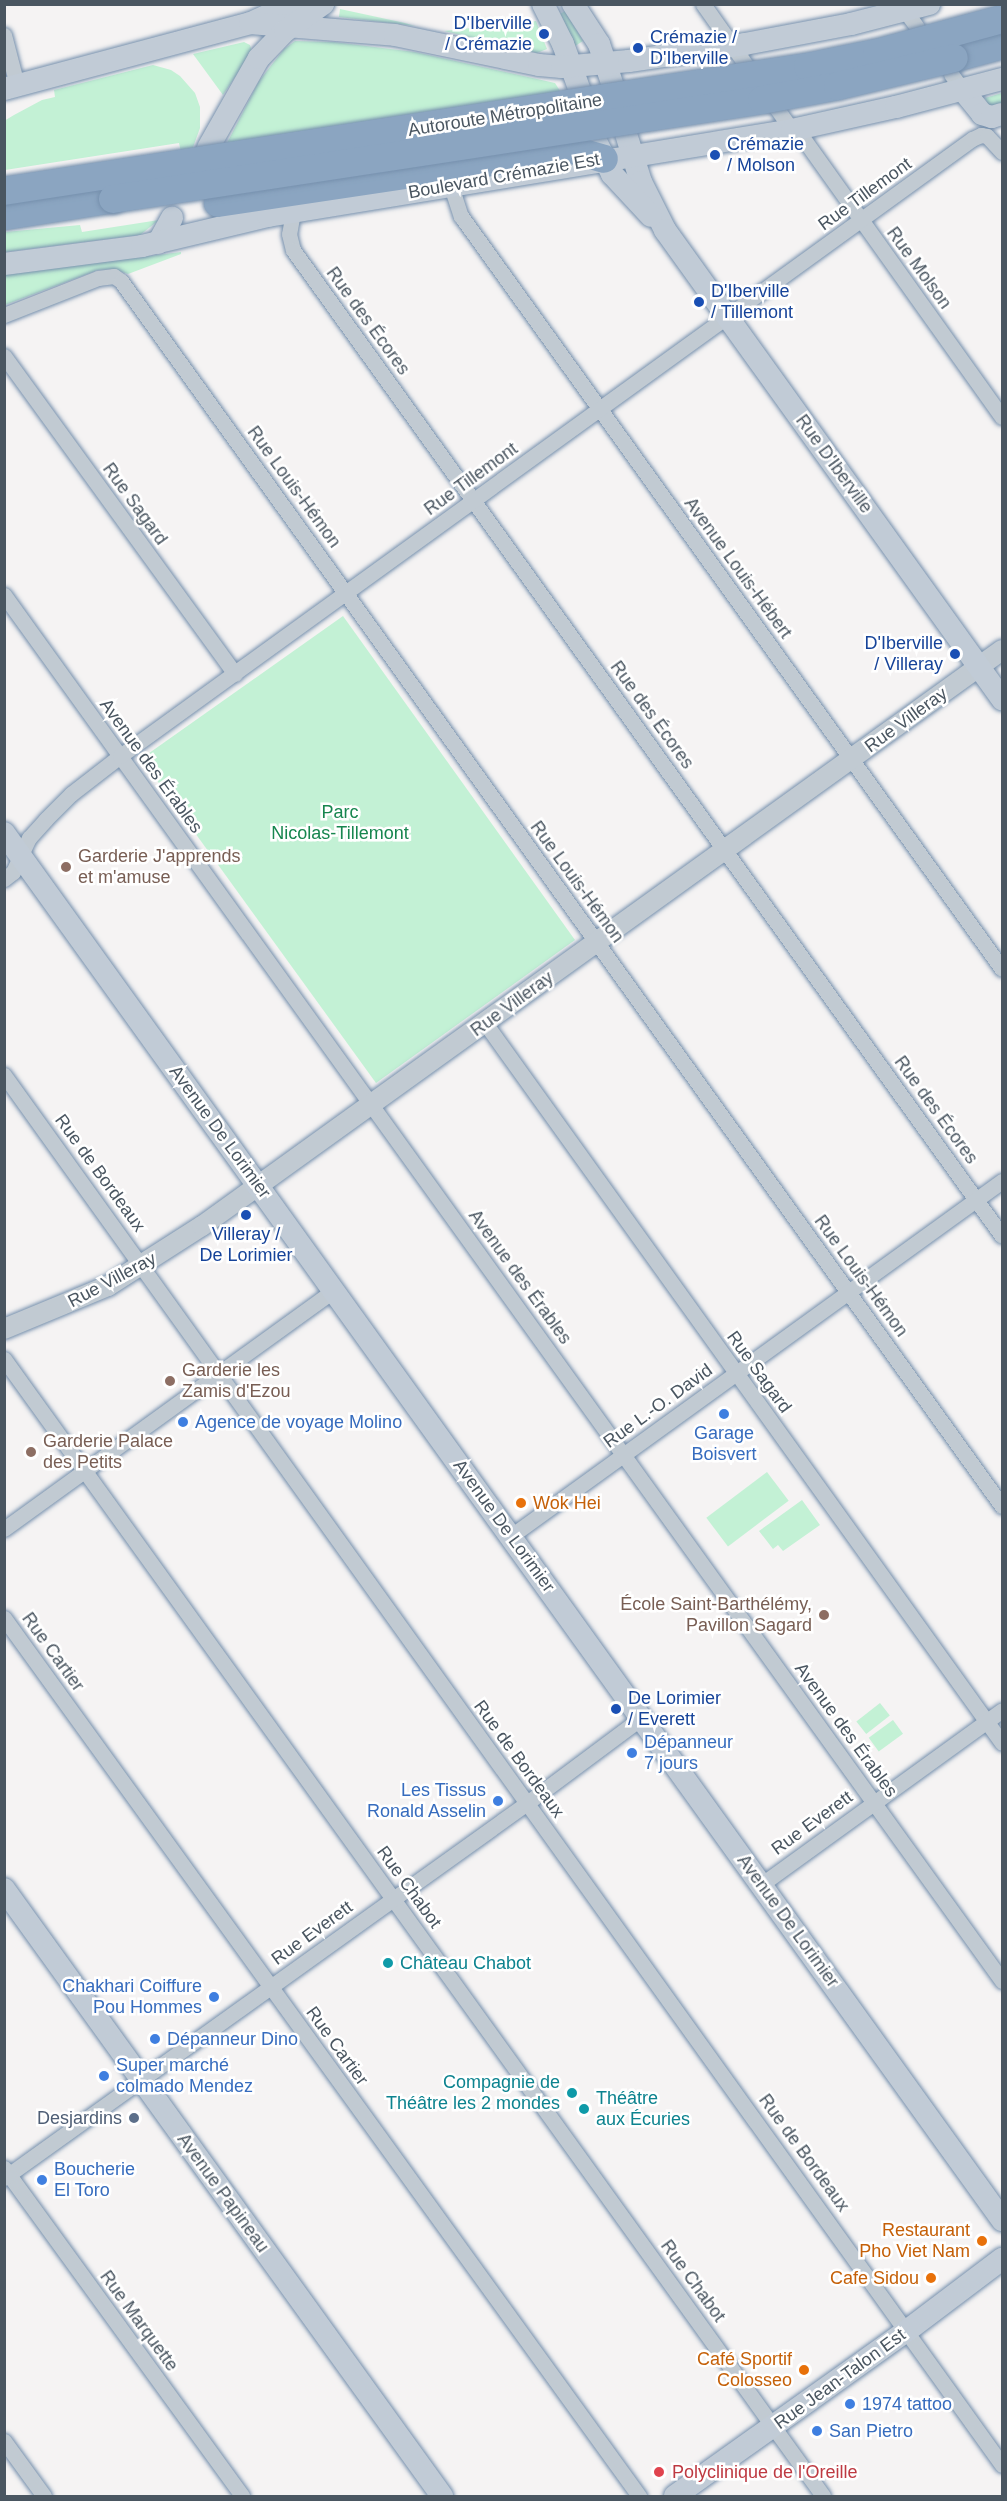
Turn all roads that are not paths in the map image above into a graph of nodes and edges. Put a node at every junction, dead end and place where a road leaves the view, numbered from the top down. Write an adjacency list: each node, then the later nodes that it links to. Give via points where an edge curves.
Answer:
1 (323, 4): 7 (main road)
2 (543, 4): 13 (main road)
3 (573, 4): 12 (main road, via 599,44)
4 (703, 4): 11 (street, Rue Molson)
5 (929, 4): 6 (main road)
6 (908, 14): 11 (main road)
7 (292, 15): 13 (main road, via 539,65); 17 (main road, via 250,22); 22 (main road, via 256,63)
8 (1002, 19): 26 (highway, Autoroute Métropolitaine, bridge, via 808,67)
9 (4, 35): 17 (street)
10 (1002, 45): 27 (highway, Autoroute Métropolitaine, bridge, via 781,97)
11 (734, 46): 12 (main road); 20 (street, Rue Molson)
12 (606, 63): 13 (main road); 16 (main road)
13 (572, 66): 18 (main road)
14 (1002, 79): 15 (main road, Boulevard Crémazie Est)
15 (956, 82): 19 (main road, via 982,114); 20 (main road, Boulevard Crémazie Est)
16 (613, 86)
17 (11, 87)
18 (580, 91)
19 (1002, 114)
20 (798, 135): 21 (main road, Boulevard Crémazie Est); 31 (street, Rue Molson)
21 (629, 144): 23 (main road, Boulevard Crémazie Est); 32 (main road, Rue D'Iberville, via 643,186)
22 (208, 148)
23 (600, 149): 25 (main road, Boulevard Crémazie Est, via 586,165); 27 (highway, bridge, via 218,203); 32 (main road, Rue D'Iberville, via 612,174)
24 (1002, 152): 31 (street, Rue Tillemont, via 985,135 972,139)
25 (451, 186): 28 (main road, Boulevard Crémazie Est); 38 (street, Avenue Louis-Hébert, via 461,216)
26 (4, 191)
27 (113, 199): 29 (highway, Autoroute Métropolitaine)
28 (293, 212): 33 (main road, Boulevard Crémazie Est); 40 (street, Rue des Écores, via 289,234 293,250)
29 (4, 216)
30 (172, 218): 33 (main road)
31 (861, 222): 36 (street, Rue Tillemont); 39 (street, Rue Molson)
32 (665, 230): 36 (main road, Rue D'Iberville)
33 (158, 243): 34 (main road, Boulevard Crémazie Est)
34 (4, 264)
35 (4, 315): 41 (street, Rue Louis-Hémon, via 98,278 114,276 121,281)
36 (728, 317): 38 (street, Rue Tillemont); 44 (main road, Rue D'Iberville)
37 (4, 356): 45 (street, Rue Sagard)
38 (600, 410): 40 (street, Rue Tillemont); 48 (street, Avenue Louis-Hébert)
39 (1002, 417)
40 (473, 501): 41 (street, Rue Tillemont); 50 (street, Rue des Écores)
41 (346, 593): 45 (street, Rue Tillemont); 53 (street, Rue Louis-Hémon)
42 (4, 595): 47 (street, Avenue des Érables)
43 (1002, 650): 44 (street, Rue Villeray)
44 (980, 667): 46 (main road, Rue D'Iberville); 48 (street, Rue Villeray)
45 (234, 674): 47 (street, Rue Tillemont)
46 (1002, 699)
47 (120, 756): 51 (street, Rue Tillemont, via 57,808 29,838); 57 (street, Avenue des Érables)
48 (852, 759): 50 (street, Rue Villeray); 54 (street, Avenue Louis-Hébert)
49 (4, 833): 51 (main road, Avenue De Lorimier)
50 (725, 850): 53 (street, Rue Villeray); 60 (street, Rue des Écores)
51 (21, 855): 52 (street, Rue Tillemont, via 13,872); 59 (main road, Avenue De Lorimier)
52 (4, 879)
53 (597, 943): 55 (street, Rue Villeray); 64 (street, Rue Louis-Hémon)
54 (1002, 969)
55 (485, 1023): 57 (street, Rue Villeray); 67 (street, Rue Sagard)
56 (4, 1075): 62 (street, Rue de Bordeaux)
57 (372, 1105): 59 (street, Rue Villeray); 69 (street, Avenue des Érables)
58 (1002, 1181): 60 (street, Rue L.-O. David)
59 (259, 1187): 62 (street, Rue Villeray); 63 (main road, Avenue De Lorimier)
60 (977, 1199): 61 (street, Rue des Écores); 64 (street, Rue L.-O. David)
61 (1002, 1236)
62 (142, 1266): 65 (street, Rue Villeray, via 68,1304); 68 (street, Rue de Bordeaux)
63 (334, 1290): 68 (street); 73 (main road, Avenue De Lorimier)
64 (848, 1292): 67 (street, Rue L.-O. David); 71 (street, Rue Louis-Hémon)
65 (4, 1329)
66 (4, 1359): 70 (street, Rue Chabot)
67 (736, 1374): 69 (street, Rue L.-O. David); 77 (street, Rue Sagard)
68 (219, 1375): 70 (street); 79 (street, Rue de Bordeaux)
69 (624, 1455): 73 (street, Rue L.-O. David); 80 (street, Avenue des Érables)
70 (85, 1471): 72 (street); 83 (street, Rue Chabot)
71 (1002, 1506)
72 (4, 1529)
73 (511, 1536): 76 (main road, Avenue De Lorimier)
74 (4, 1618): 85 (street, Rue Cartier)
75 (1002, 1710): 77 (street, Rue Everett)
76 (641, 1718): 79 (street, Rue Everett); 81 (main road, Avenue De Lorimier)
77 (987, 1722): 78 (street, Rue Sagard); 80 (street, Rue Everett)
78 (1002, 1743)
79 (527, 1803): 83 (street, Rue Everett); 90 (street, Rue de Bordeaux)
80 (874, 1803): 81 (street, Rue Everett); 84 (street, Avenue des Érables)
81 (762, 1884): 88 (main road, Avenue De Lorimier)
82 (4, 1889): 86 (main road, Avenue Papineau)
83 (393, 1899): 85 (street, Rue Everett); 91 (street, Rue Chabot)
84 (1002, 1982)
85 (270, 1988): 86 (street, Rue Everett); 97 (street, Rue Cartier)
86 (141, 2080): 87 (street, Rue Everett); 96 (main road, Avenue Papineau)
87 (6, 2174): 95 (street, Rue Marquette)
88 (1002, 2220)
89 (1002, 2259): 90 (main road, Rue Jean-Talon Est)
90 (908, 2330): 91 (main road, Rue Jean-Talon Est); 93 (street, Rue de Bordeaux)
91 (774, 2427): 98 (main road, Rue Jean-Talon Est); 99 (street, Rue Chabot)
92 (4, 2441): 94 (street)
93 (1002, 2465)
94 (44, 2496)
95 (242, 2496)
96 (442, 2496)
97 (639, 2496)
98 (675, 2496)
99 (823, 2496)

